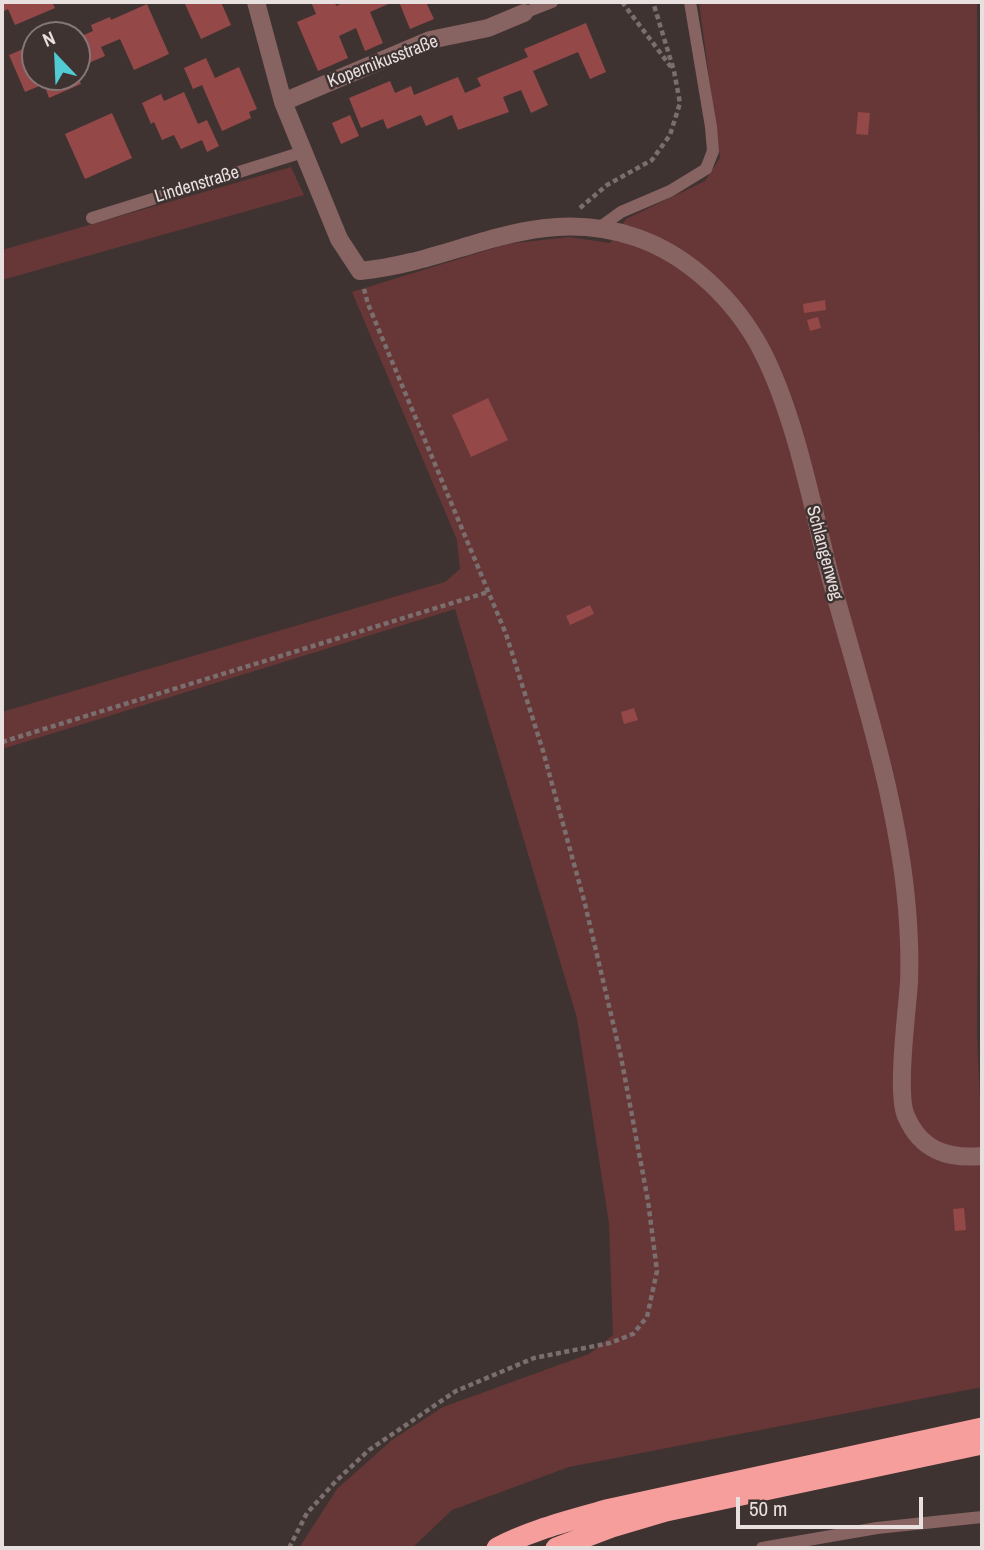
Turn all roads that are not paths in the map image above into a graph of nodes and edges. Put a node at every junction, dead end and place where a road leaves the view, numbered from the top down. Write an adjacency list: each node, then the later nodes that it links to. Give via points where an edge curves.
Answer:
1 (256, 2): 5 (street)
2 (552, 2): 4 (lane)
3 (690, 2): 8 (lane, via 711,127 713,151 706,169)
4 (524, 13): 5 (street, Kopernikusstraße, via 488,28 430,40)
5 (283, 102): 6 (street)
6 (303, 152): 7 (lane, Lindenstraße); 8 (street, Schlangenweg, via 339,239 360,271 388,268 533,228)
7 (92, 218)
8 (598, 228): 9 (street, Schlangenweg, via 671,252 706,278 736,311 761,349 778,388 899,848 909,978 904,1113 925,1143 943,1154)
9 (982, 1156)
10 (980, 1436): 12 (highway, via 606,1510); 13 (highway, via 666,1511)
11 (982, 1517): 14 (lane, via 877,1528)
12 (497, 1548)
13 (556, 1548)
14 (762, 1548)

